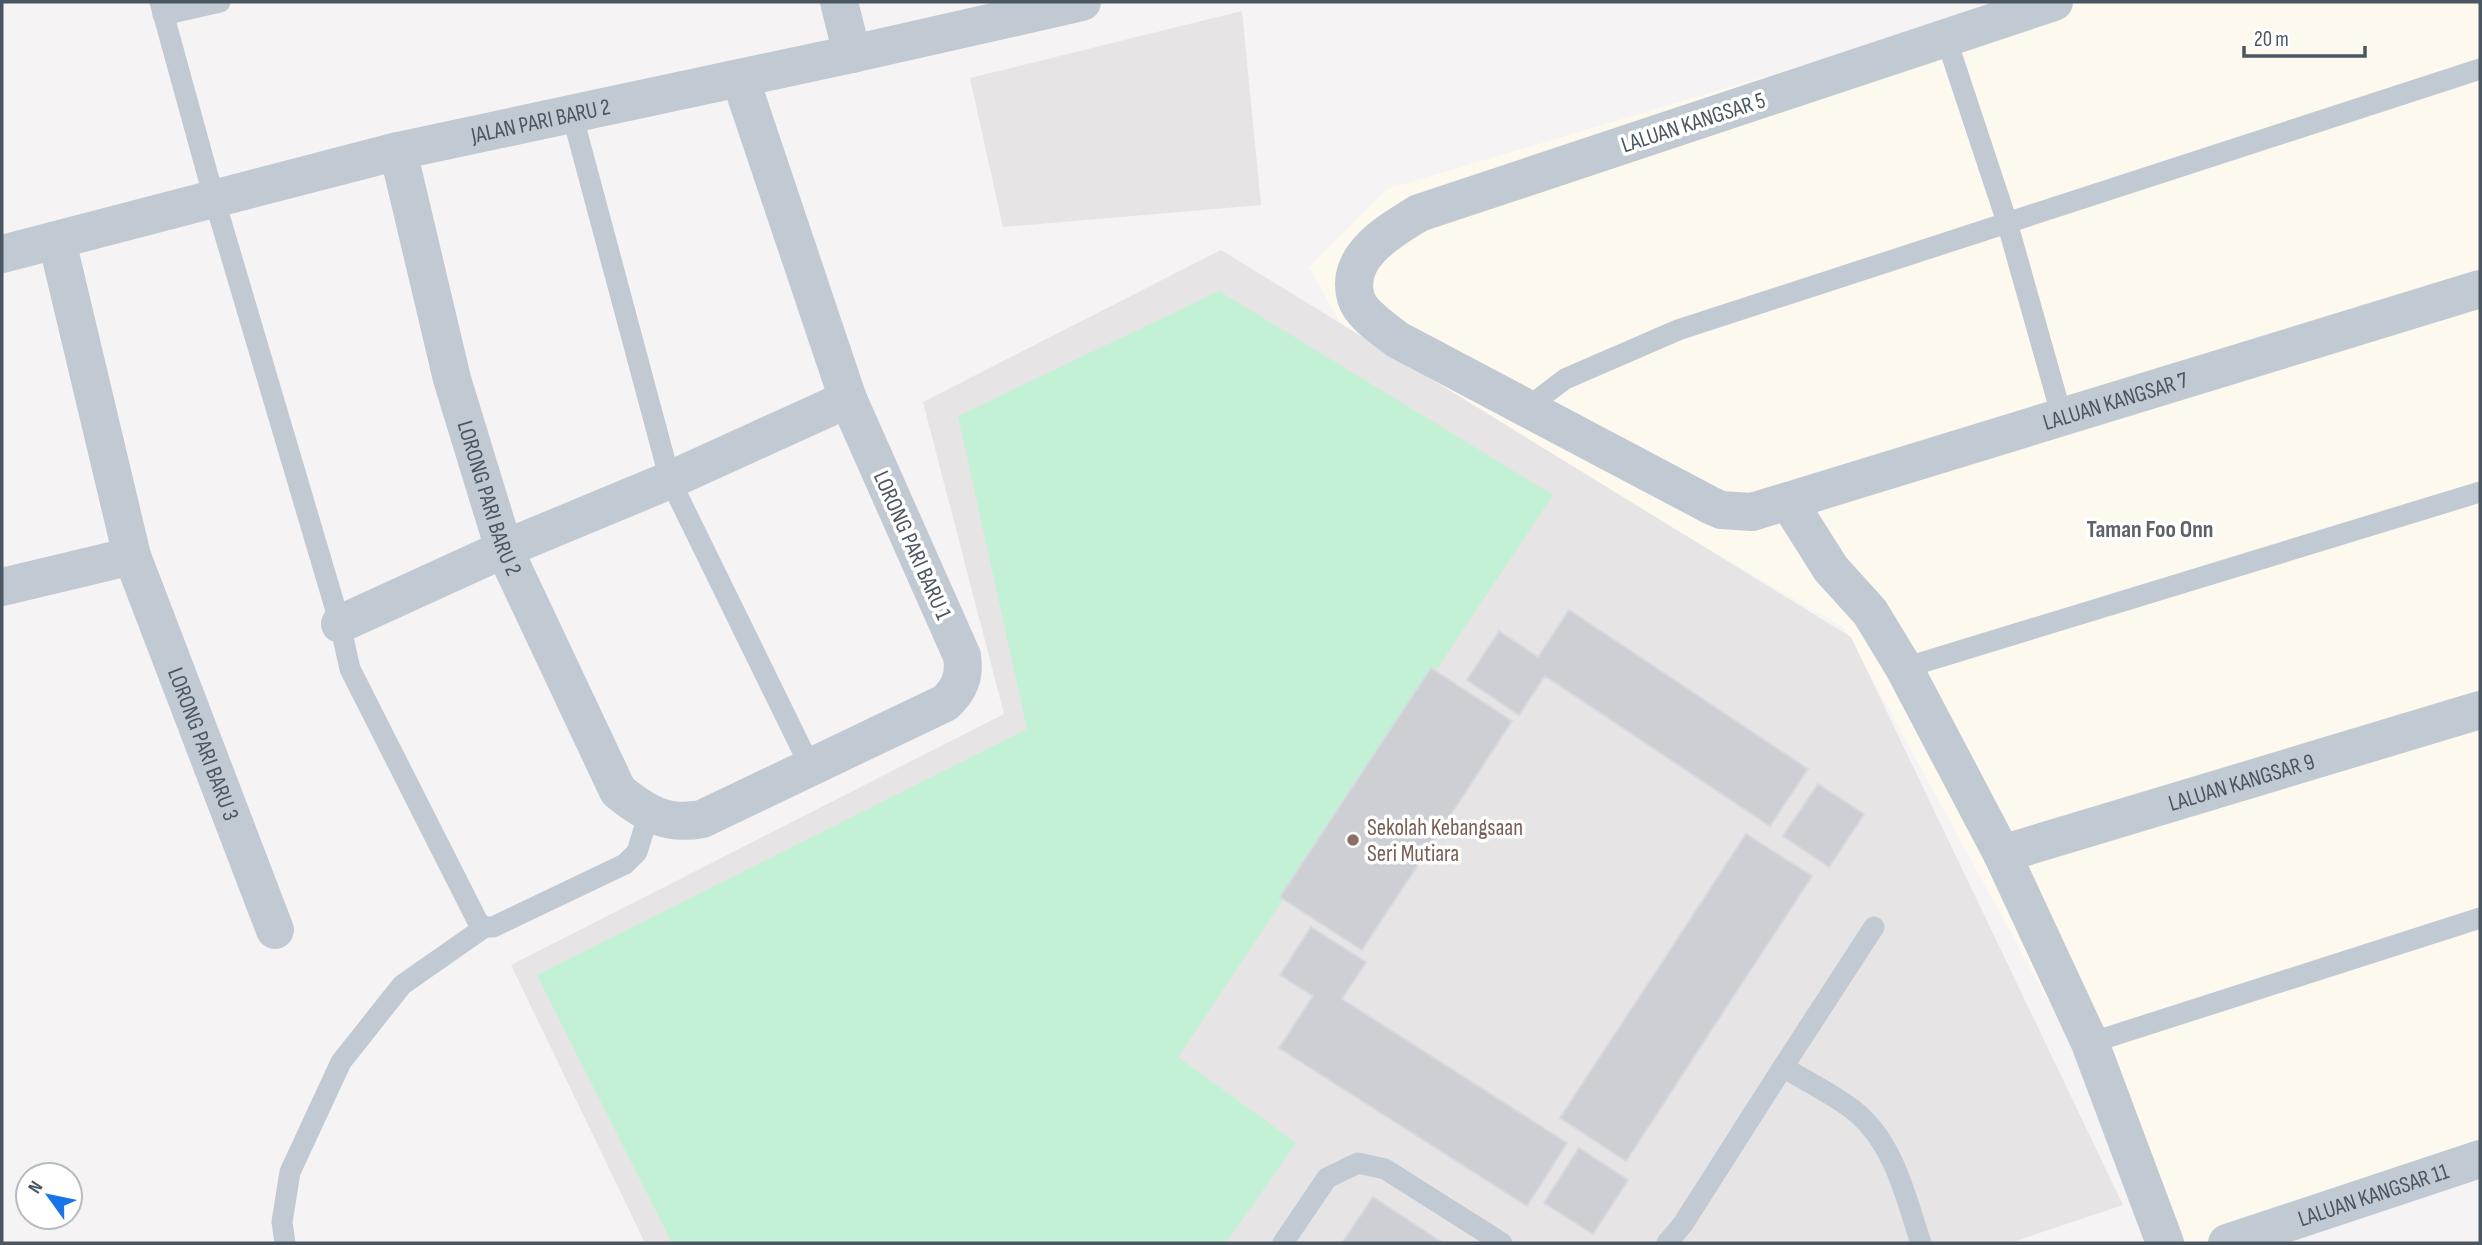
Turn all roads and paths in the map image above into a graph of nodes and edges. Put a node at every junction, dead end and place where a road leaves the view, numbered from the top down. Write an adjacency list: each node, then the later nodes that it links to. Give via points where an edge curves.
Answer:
1 (220, 2): 6 (lane)
2 (839, 2): 8 (street)
3 (1082, 2): 5 (street, JALAN PARI BARU 2)
4 (2054, 2): 7 (street, LALUAN KANGSAR 5)
5 (1033, 7): 8 (street, JALAN PARI BARU 2)
6 (161, 8): 13 (lane)
7 (1946, 38): 14 (lane); 19 (street, LALUAN KANGSAR 5, via 1419,213 1366,251 1354,275 1356,300 1370,317 1398,340)
8 (852, 54): 10 (street, JALAN PARI BARU 2)
9 (2480, 69): 14 (lane)
10 (740, 78): 11 (street, JALAN PARI BARU 2); 18 (street, LORONG PARI BARU 1)
11 (572, 114): 12 (street, JALAN PARI BARU 2); 21 (lane)
12 (398, 151): 13 (street, JALAN PARI BARU 2); 24 (street, LORONG PARI BARU 2, via 452,379)
13 (214, 198): 15 (street, JALAN PARI BARU 2); 27 (lane)
14 (2007, 222): 19 (lane, via 1678,330 1565,379 1540,398); 20 (lane)
15 (57, 241): 16 (street, JALAN PARI BARU 2); 25 (street, LORONG PARI BARU 3)
16 (2, 254)
17 (2480, 289): 20 (street, LALUAN KANGSAR 7)
18 (848, 399): 21 (street); 30 (street, LORONG PARI BARU 1, via 964,668 962,682 945,703)
19 (1533, 412): 23 (street, LALUAN KANGSAR 7, via 1721,510 1752,512)
20 (2062, 417): 23 (street, LALUAN KANGSAR 7)
21 (670, 480): 24 (street); 30 (lane)
22 (2480, 492): 28 (lane)
23 (1788, 501): 28 (street, via 1831,569 1870,612)
24 (504, 549): 27 (street); 31 (street, LORONG PARI BARU 2, via 618,792)
25 (132, 556): 26 (street); 36 (street, LORONG PARI BARU 3)
26 (2, 587)
27 (340, 624): 34 (lane, via 360,690 478,922)
28 (1904, 668): 32 (street)
29 (2480, 710): 32 (street, LALUAN KANGSAR 9)
30 (811, 768): 31 (street, LORONG PARI BARU 1, via 702,819 683,823)
31 (649, 813): 34 (lane, via 637,852 625,864 493,927)
32 (2002, 854): 37 (street)
33 (2480, 918): 37 (lane)
34 (485, 926): 40 (lane, via 402,985 341,1062 290,1172 282,1222)
35 (1874, 926): 38 (lane)
36 (275, 930)
37 (2091, 1044): 45 (street)
38 (1783, 1067): 43 (lane); 44 (lane, via 1857,1112 1878,1135 1892,1159)
39 (2480, 1159): 46 (street, LALUAN KANGSAR 11)
40 (285, 1243)
41 (1283, 1243): 42 (lane, via 1327,1178 1358,1163 1385,1169)
42 (1502, 1243)
43 (1667, 1243)
44 (1922, 1243)
45 (2165, 1243)
46 (2227, 1243)

